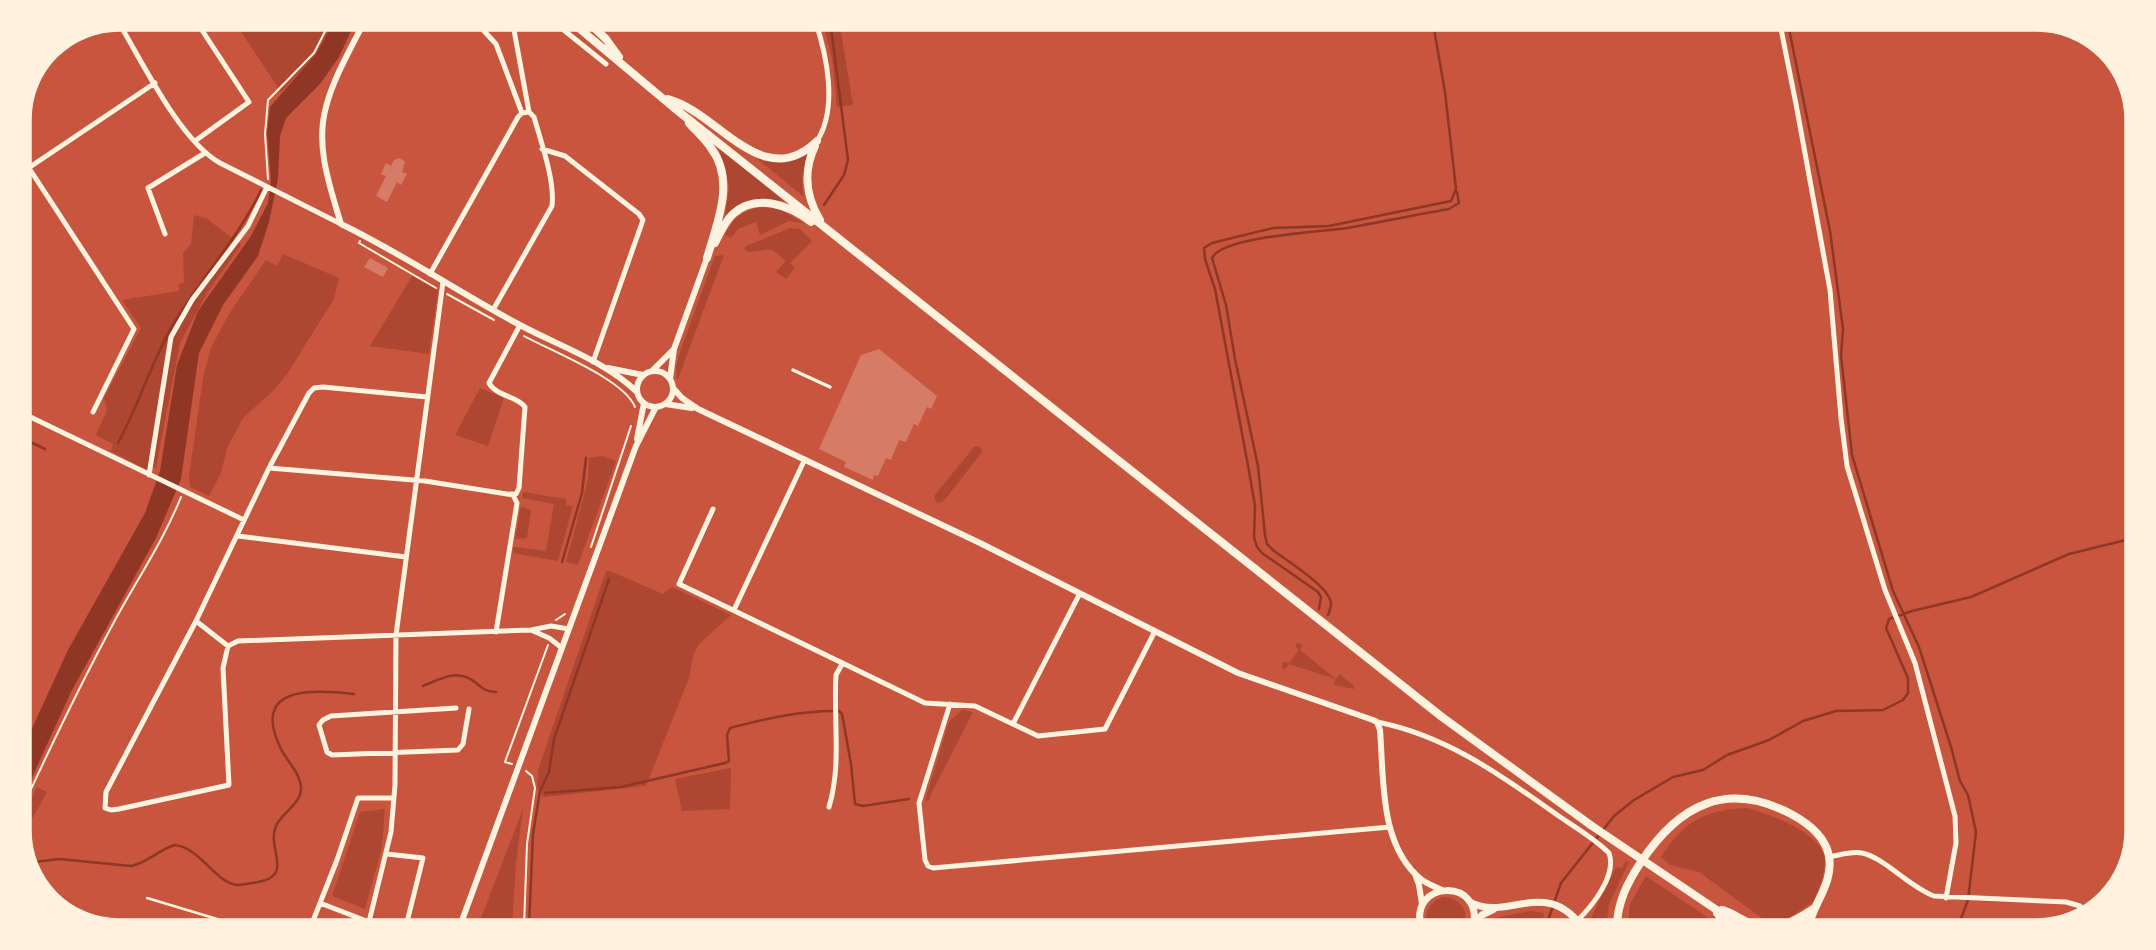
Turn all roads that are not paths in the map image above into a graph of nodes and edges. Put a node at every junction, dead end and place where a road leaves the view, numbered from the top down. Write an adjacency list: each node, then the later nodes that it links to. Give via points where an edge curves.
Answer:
1 (123, 30): 13 (street)
2 (202, 30): 17 (street, via 249,102)
3 (361, 30): 24 (street, via 326,107 322,131 327,178)
4 (483, 30): 16 (street, via 496,44)
5 (514, 30): 16 (street)
6 (564, 30): 11 (street)
7 (582, 30): 12 (main road)
8 (596, 30): 12 (main road)
9 (818, 30): 18 (street, via 830,106)
10 (1781, 30): 86 (street, via 1830,290 1847,466 1895,616 1915,663 1955,816 1956,843)
11 (606, 64)
12 (625, 65): 14 (main road)
13 (155, 83): 17 (street); 21 (street)
14 (663, 98): 15 (main road); 18 (main road, via 690,107 763,156 797,155)
15 (674, 107): 25 (main road); 28 (main road, via 711,147 721,172 723,200)
16 (526, 113): 19 (street, via 534,117); 29 (street, via 518,117)
17 (195, 141): 20 (street)
18 (817, 141): 25 (main road, via 808,163 807,187)
19 (542, 149): 31 (street, via 552,206); 34 (street, via 565,156 643,220)
20 (205, 153): 23 (street); 26 (street, via 148,188)
21 (30, 166)
22 (30, 169): 48 (street, via 134,329)
23 (267, 187): 24 (street); 53 (street, via 248,226 192,300 171,337)
24 (341, 224): 29 (street)
25 (823, 226): 27 (main road)
26 (165, 234)
27 (835, 235): 28 (main road, via 792,210 758,203 743,207 727,220); 92 (main road, via 1442,717)
28 (707, 257): 33 (street)
29 (430, 274): 30 (street)
30 (443, 282): 31 (street); 43 (street)
31 (494, 310): 32 (street)
32 (520, 325): 34 (street); 55 (street, via 489,383 525,407 519,488)
33 (674, 349): 37 (street); 39 (street)
34 (593, 362): 35 (street)
35 (603, 367): 38 (street); 42 (street)
36 (793, 370): 40 (street)
37 (652, 371): 38 (street); 39 (street)
38 (643, 375): 42 (street)
39 (670, 379): 41 (street)
40 (830, 387)
41 (673, 388): 45 (street); 47 (street)
42 (637, 393): 44 (street)
43 (427, 397): 52 (street, via 314,388); 54 (street)
44 (644, 403): 46 (street); 50 (street)
45 (665, 404): 46 (street); 47 (street)
46 (656, 407): 50 (street)
47 (698, 409): 51 (street)
48 (93, 412)
49 (30, 417): 53 (street)
50 (636, 446): 63 (street)
51 (805, 459): 60 (street); 61 (street)
52 (270, 468): 54 (street); 57 (street)
53 (150, 476): 57 (street)
54 (417, 480): 55 (street); 59 (street)
55 (510, 494): 66 (street, via 517,503)
56 (713, 509): 61 (street, via 678,584)
57 (244, 520): 58 (street)
58 (238, 536): 59 (street); 62 (street)
59 (406, 557): 67 (street)
60 (1080, 593): 65 (street); 76 (street)
61 (734, 610): 70 (street)
62 (196, 621): 68 (street); 68 (street, via 106,792 105,808 119,809 229,785 223,668)
63 (569, 629): 64 (street); 69 (street)
64 (531, 630): 66 (street); 69 (street)
65 (1155, 631): 75 (street, via 1238,673); 76 (street, via 1105,729 1038,736)
66 (496, 632): 67 (street)
67 (396, 635): 68 (street, via 238,641); 74 (street)
68 (228, 646)
69 (562, 648): 99 (street)
70 (842, 664): 71 (street, via 925,703); 79 (street, via 836,680 836,767)
71 (950, 704): 76 (street, via 975,706); 80 (street, via 919,803 925,860 933,868)
72 (456, 708): 74 (street)
73 (469, 709): 77 (street, via 458,750)
74 (395, 710): 77 (street); 77 (street, via 331,716 319,726 332,755)
75 (1377, 722): 80 (street); 103 (street, via 1440,740 1471,757 1605,849 1611,857 1610,869 1593,903)
76 (1013, 724)
77 (395, 752): 78 (street)
78 (394, 798): 81 (street); 88 (street, via 358,798)
79 (829, 807)
80 (1390, 827): 83 (street)
81 (387, 854): 97 (street); 98 (street, via 423,858)
82 (1829, 857): 86 (street, via 1849,853 1871,856 1921,891); 91 (main road, via 1827,882); 104 (main road, via 1816,832 1766,802 1726,798 1698,805 1670,825 1636,869 1620,900)
83 (1414, 872): 84 (street); 89 (street)
84 (1442, 890): 87 (main road, via 1457,892); 89 (main road)
85 (147, 898): 94 (lane)
86 (1946, 898): 93 (street, via 2066,902)
87 (1470, 902): 90 (main road); 101 (main road)
88 (320, 903): 95 (street); 96 (street)
89 (1422, 904): 100 (main road)
90 (1498, 907): 102 (main road); 103 (main road, via 1545,903)
91 (1815, 907): 108 (main road); 109 (main road)
92 (1713, 908): 105 (main road); 106 (main road); 107 (main road)
93 (2082, 908)
94 (214, 920)
95 (313, 920)
96 (359, 920)
97 (369, 920)
98 (408, 920)
99 (462, 920)
100 (1420, 920)
101 (1472, 920)
102 (1478, 920)
103 (1578, 920)
104 (1616, 920)
105 (1723, 920)
106 (1731, 920)
107 (1744, 920)
108 (1794, 920)
109 (1809, 920)

